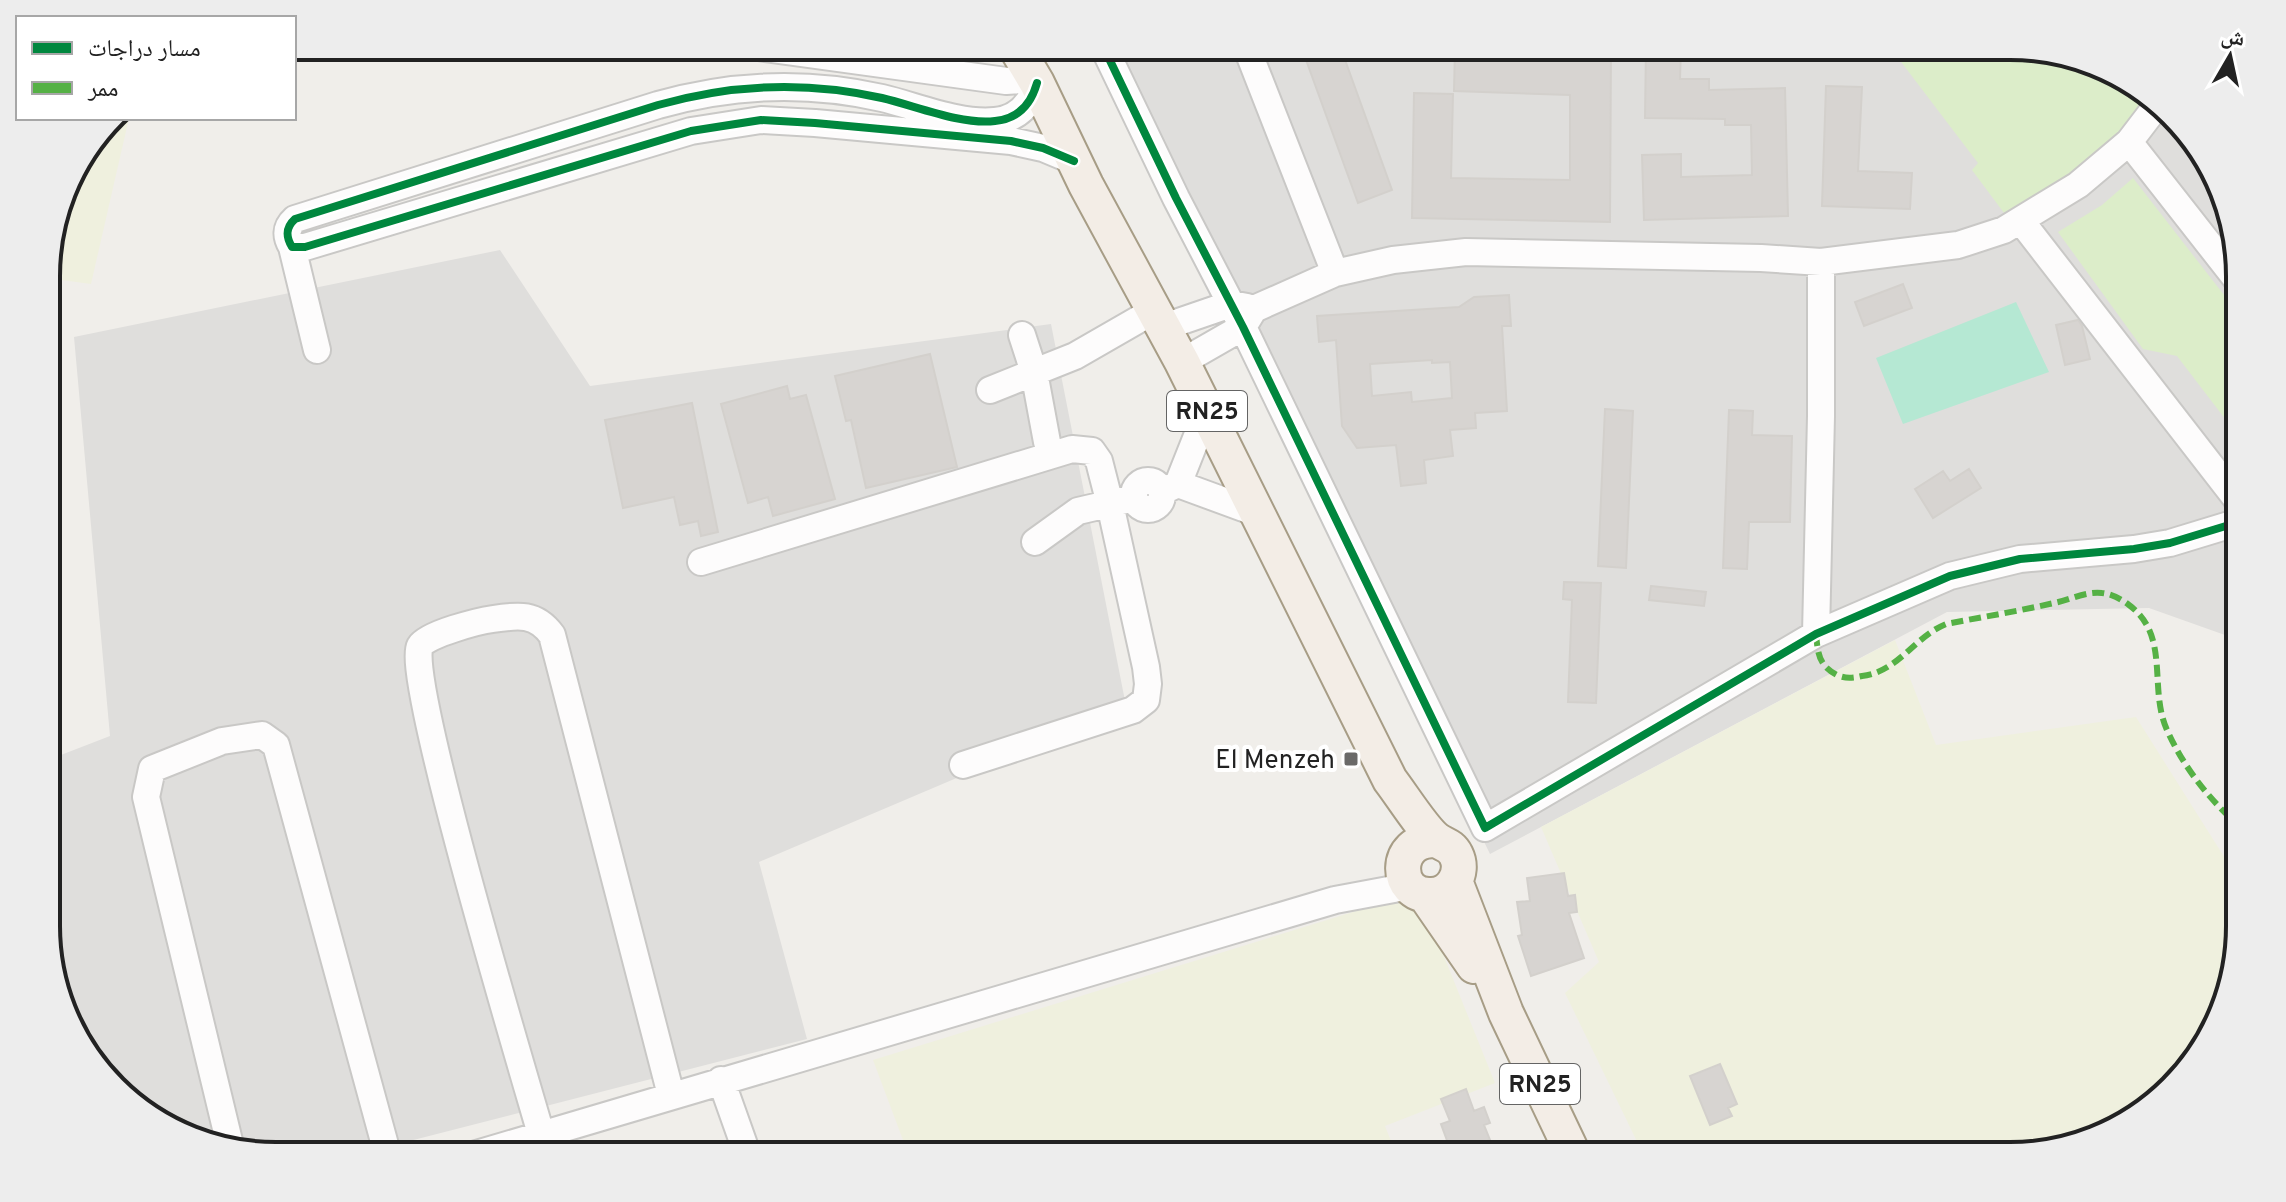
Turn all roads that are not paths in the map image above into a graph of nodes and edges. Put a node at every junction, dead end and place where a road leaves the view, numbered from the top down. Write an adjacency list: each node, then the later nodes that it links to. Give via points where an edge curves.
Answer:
1 (853, 60): 5 (street)
2 (1023, 60): 5 (main road, RN25)
3 (1110, 60): 14 (street, via 1176,198)
4 (1251, 60): 13 (street)
5 (1036, 81): 7 (street, via 1033,95 1017,114); 9 (main road, RN25)
6 (2151, 113): 8 (street)
7 (974, 130): 9 (street); 17 (street, via 879,97 820,88 709,92 295,219 287,240)
8 (2129, 142): 10 (street, via 2078,185); 12 (street)
9 (1074, 161): 15 (main road, RN25)
10 (2021, 221): 11 (street, via 1958,245); 23 (street)
11 (1821, 262): 13 (street, via 1466,252); 30 (street)
12 (2225, 265)
13 (1335, 273): 14 (street)
14 (1243, 313): 15 (street); 18 (street); 32 (street)
15 (1159, 319): 18 (main road, RN25); 19 (street)
16 (1022, 335): 19 (street)
17 (317, 350)
18 (1182, 362): 21 (main road, RN25)
19 (1034, 372): 20 (street); 22 (street)
20 (990, 390)
21 (1207, 411): 24 (street); 26 (main road, RN25)
22 (1047, 442)
23 (2226, 485)
24 (1170, 488): 25 (street, via 1160,504 1148,510); 26 (street)
25 (1122, 501): 28 (street, via 1078,511); 29 (street, via 1092,451 1072,449); 31 (street, via 1146,700 1133,710)
26 (1257, 513): 33 (main road, RN25)
27 (2226, 526): 30 (street, via 2170,543 1975,568)
28 (1035, 542)
29 (701, 562)
30 (1816, 634): 32 (street)
31 (963, 765)
32 (1485, 828): 33 (street)
33 (1427, 866): 34 (street, via 1335,900); 41 (main road, RN25)
34 (721, 1080): 35 (street); 40 (street)
35 (671, 1095): 36 (street); 36 (street, via 552,635 543,622 520,617 492,619 430,637 418,657 424,701 470,887)
36 (541, 1134): 39 (street)
37 (228, 1136): 38 (street, via 146,797 152,769 222,741 262,735 276,745)
38 (384, 1142)
39 (515, 1142)
40 (743, 1142)
41 (1567, 1142)

